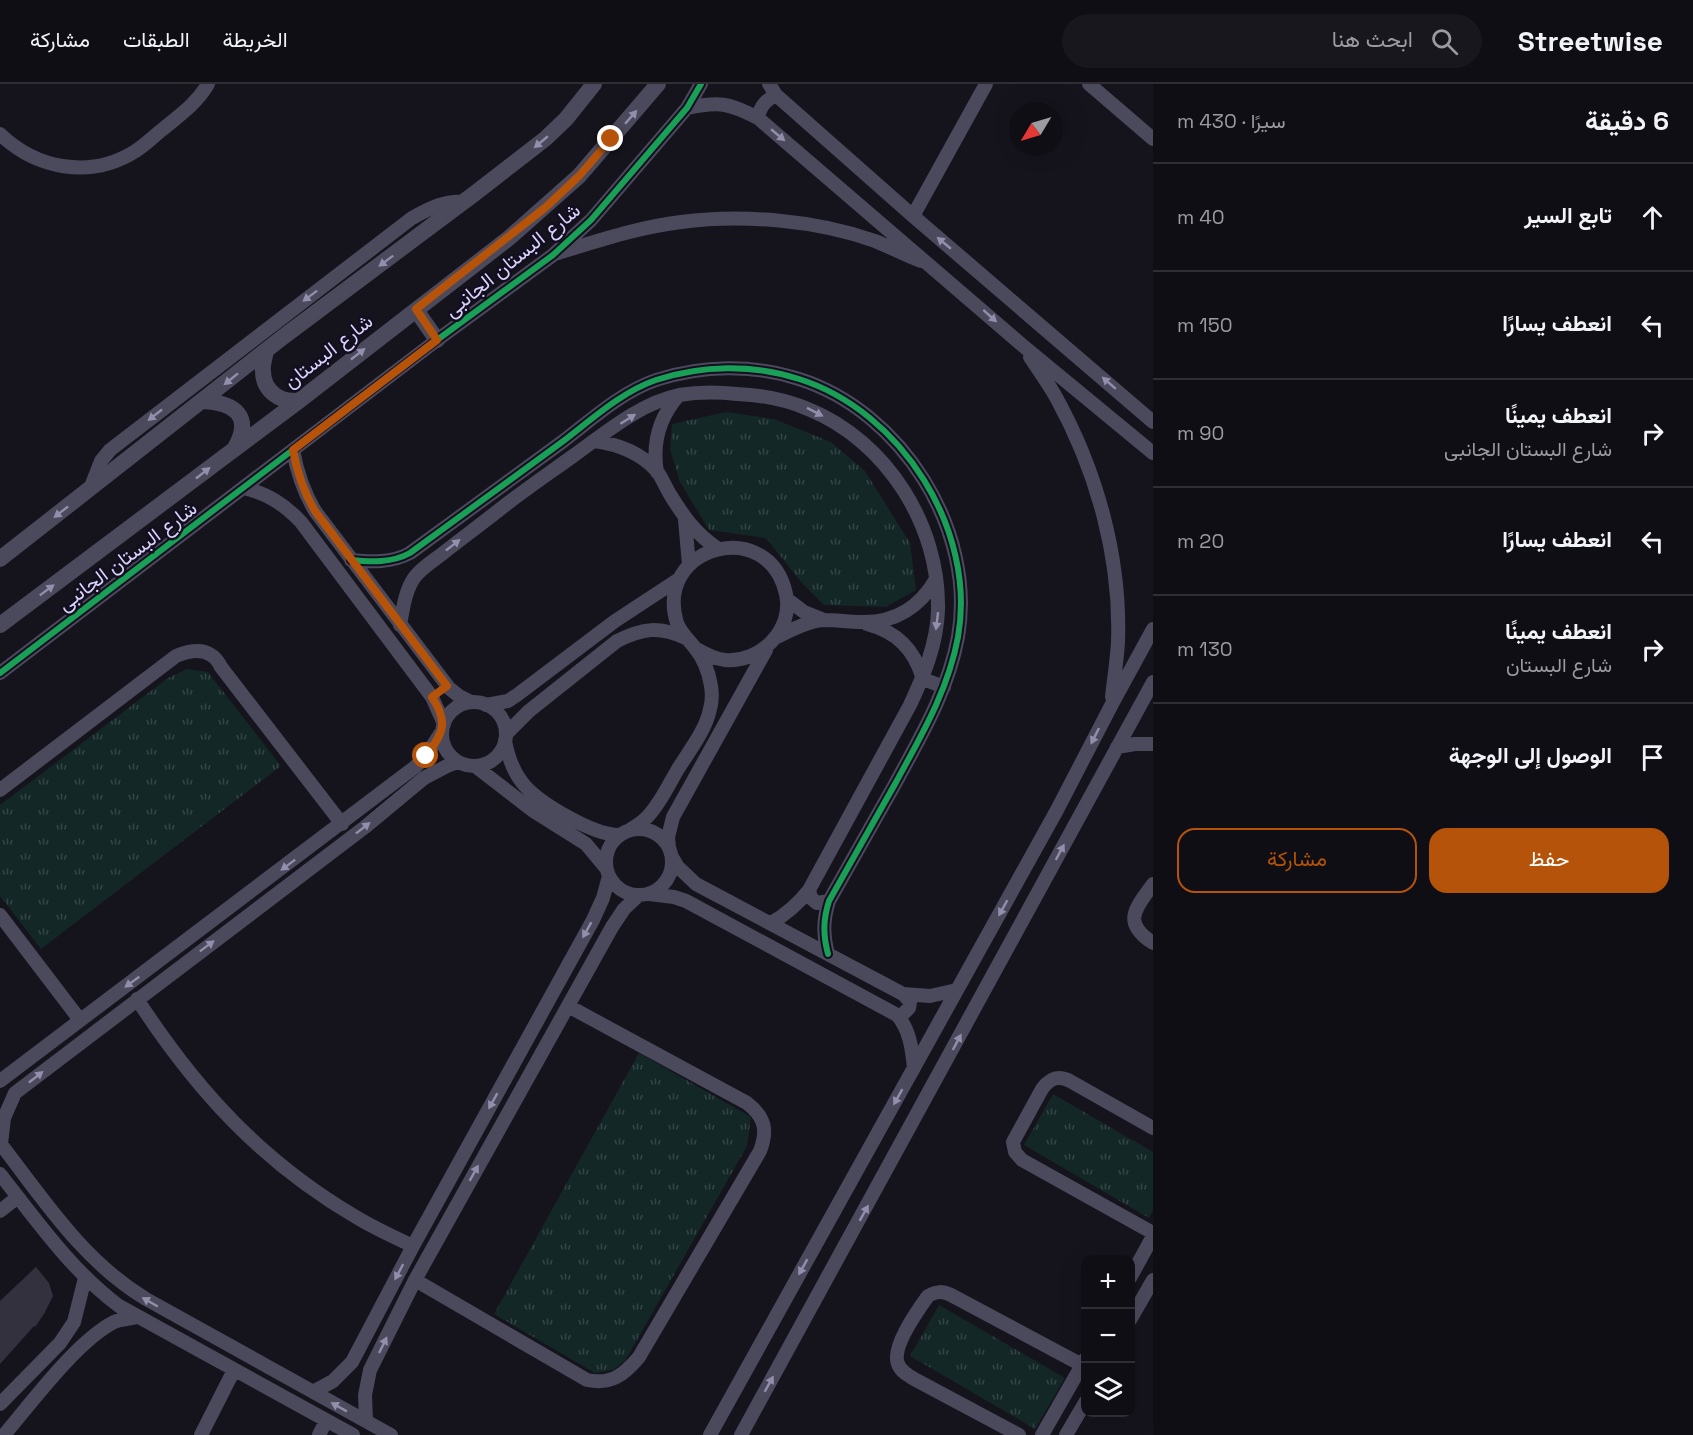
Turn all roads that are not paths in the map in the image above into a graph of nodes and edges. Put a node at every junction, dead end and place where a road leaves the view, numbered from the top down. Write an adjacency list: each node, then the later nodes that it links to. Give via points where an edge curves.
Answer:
1 (208, 84): 12 (street, via 193,104 134,152 105,165 73,168 42,162 13,147)
2 (578, 84): 11 (street)
3 (594, 84): 11 (street, شارع البستان)
4 (658, 84): 20 (street, شارع البستان, one-way to 4, via 546,207 579,176)
5 (701, 84): 9 (street, شارع البستان الجانبى)
6 (986, 84): 15 (street)
7 (1089, 84): 13 (street)
8 (773, 89): 10 (street); 15 (street)
9 (687, 108): 10 (street, via 708,104 735,106); 16 (street, شارع البستان الجانبى, via 591,220)
10 (758, 118): 17 (street, one-way to 17)
11 (566, 119): 14 (street, شارع البستان, one-way to 14)
12 (0, 134)
13 (1153, 139)
14 (464, 202): 23 (street, شارع البستان, one-way to 23); 38 (street, one-way to 38, via 452,201 412,218 110,450)
15 (913, 216): 18 (street, one-way to 15)
16 (553, 255): 17 (street, via 618,235 681,222 746,218 821,227 874,241); 21 (street, شارع البستان الجانبى)
17 (933, 267): 19 (street)
18 (985, 277): 19 (street); 29 (street, one-way to 18)
19 (968, 297): 22 (street, one-way to 22)
20 (416, 309): 21 (street); 27 (street, شارع البستان, one-way to 20)
21 (437, 340): 32 (street, شارع البستان الجانبى)
22 (1022, 345): 33 (street); 65 (street, via 1057,398 1080,446 1104,515 1115,578 1118,641)
23 (266, 351): 27 (street, via 263,372 267,385 288,402); 28 (street, شارع البستان, one-way to 28)
24 (727, 368): 25 (street); 34 (street, via 690,371 638,388); 61 (street, via 764,370 800,379 832,394 869,418 916,467 950,530 957,564 958,633)
25 (727, 393): 26 (street); 49 (street, one-way to 49, via 765,396 808,409 855,436 908,495 923,524)
26 (679, 395): 30 (street, one-way to 26, via 633,415); 36 (street, via 664,415 657,437)
27 (300, 400): 31 (street, شارع البستان)
28 (203, 401): 31 (street, via 220,402 234,409 243,422); 38 (street, شارع البستان)
29 (1153, 422)
30 (594, 441): 35 (street); 36 (street, via 628,450)
31 (235, 448): 53 (street, شارع البستان, one-way to 31)
32 (293, 450): 37 (street, شارع البستان الجانبى); 39 (street)
33 (1153, 453)
34 (541, 458): 35 (street); 43 (street)
35 (551, 472): 47 (street, one-way to 35)
36 (657, 472): 41 (street)
37 (244, 488): 40 (street, via 276,499); 58 (street, شارع البستان الجانبى)
38 (89, 489): 44 (street, شارع البستان, one-way to 44)
39 (304, 492): 40 (street, via 292,497); 45 (street)
40 (290, 509): 63 (street)
41 (685, 520): 42 (street); 46 (street)
42 (717, 548): 46 (street); 50 (street, via 735,547 763,557 781,579)
43 (410, 553): 45 (street, via 388,561); 47 (street, via 409,564)
44 (0, 559)
45 (351, 560): 54 (street)
46 (689, 565): 48 (street)
47 (421, 570): 54 (street, via 409,588)
48 (680, 579): 57 (street, via 674,609 678,625); 66 (street, via 615,621 518,695)
49 (936, 579): 52 (street, via 928,593 906,612 892,619); 59 (street, one-way to 59, via 934,642)
50 (787, 599): 51 (street); 56 (street, via 783,625)
51 (824, 620): 52 (street); 56 (street)
52 (862, 622): 59 (street, via 902,640 919,664)
53 (0, 625)
54 (400, 625): 60 (street)
55 (1153, 629): 65 (street)
56 (772, 642): 57 (street, via 754,655 732,660 709,656); 80 (street, via 673,817 669,827)
57 (691, 643): 68 (street, via 672,632 658,630 644,630 617,641 529,711); 79 (street, via 706,667 710,709 654,808 640,824)
58 (0, 673)
59 (923, 679): 61 (street); 83 (street)
60 (447, 686): 63 (street); 64 (street)
61 (944, 687): 85 (street, via 930,720)
62 (1152, 688): 70 (street)
63 (432, 697): 67 (street)
64 (471, 702): 66 (street); 67 (street, via 457,707)
65 (1112, 704): 76 (street, one-way to 76)
66 (486, 705): 68 (street, via 498,713)
67 (443, 728): 71 (street, via 446,749); 72 (street)
68 (506, 738): 73 (street, via 494,759); 79 (street, via 514,770 532,793 599,832)
69 (1153, 744): 70 (street)
70 (1117, 747): 77 (street)
71 (458, 762): 73 (street); 74 (street)
72 (420, 763): 74 (street); 78 (street)
73 (474, 766): 81 (street, via 532,810 578,838 594,851)
74 (429, 775): 91 (street, one-way to 74)
75 (0, 790): 78 (street, via 176,656 187,651 199,652 211,655 221,667)
76 (1057, 810): 77 (street); 92 (street, one-way to 92)
77 (1077, 821): 104 (street, one-way to 77)
78 (342, 824): 90 (street, one-way to 90)
79 (625, 832): 80 (street, via 647,830 656,834); 81 (street, via 608,850)
80 (670, 852): 84 (street, via 669,875 657,890); 87 (street, via 678,867 696,884)
81 (608, 872): 84 (street, via 621,890); 107 (street, one-way to 107, via 593,920)
82 (1153, 884): 88 (street, via 1133,914 1140,934)
83 (809, 890): 85 (street, via 817,903); 87 (street, via 786,915)
84 (644, 894): 95 (street, via 617,918); 96 (street, via 687,901)
85 (829, 901): 89 (street, via 824,918)
86 (0, 915): 97 (street)
87 (771, 923): 89 (street)
88 (1153, 943)
89 (828, 954): 93 (street)
90 (169, 955): 91 (street); 97 (street, one-way to 97)
91 (178, 968): 94 (street)
92 (957, 990): 93 (street, via 930,996); 98 (street)
93 (903, 994): 96 (street, via 910,1002 909,1008)
94 (137, 999): 100 (street, one-way to 94); 111 (street, via 191,1076 250,1139 310,1187)
95 (568, 1006): 108 (street, one-way to 95); 114 (street, via 747,1103 763,1118 766,1128 760,1151 639,1357 621,1376 608,1382 587,1380)
96 (897, 1015): 98 (street, via 909,1036)
97 (80, 1020): 99 (street)
98 (914, 1068): 102 (street, one-way to 102)
99 (2, 1081): 100 (street)
100 (15, 1094): 103 (street, via 4,1118)
101 (1153, 1128): 110 (street, via 1062,1077 1047,1082 1013,1142 1022,1160)
102 (875, 1138): 104 (street); 137 (street, one-way to 137)
103 (0, 1144): 118 (street, one-way to 103, via 130,1290 96,1262)
104 (898, 1151): 138 (street, one-way to 104)
105 (0, 1174): 106 (street)
106 (18, 1197): 109 (street); 113 (street)
107 (440, 1197): 108 (street); 111 (street)
108 (456, 1207): 114 (street)
109 (0, 1211)
110 (1153, 1235): 112 (street)
111 (412, 1246): 124 (street, one-way to 124)
112 (1135, 1270)
113 (85, 1278): 117 (street); 119 (street)
114 (415, 1280): 126 (street, one-way to 114)
115 (1153, 1280): 116 (street)
116 (1135, 1303)
117 (136, 1317): 120 (street, via 116,1321); 121 (street)
118 (182, 1319): 121 (street); 127 (street)
119 (74, 1322): 120 (street, via 87,1324); 128 (street, via 60,1343)
120 (97, 1333): 132 (street, via 79,1348)
121 (172, 1336): 125 (street)
122 (1081, 1360): 139 (street, via 944,1291 928,1296 899,1344 898,1366 910,1377)
123 (1083, 1363): 140 (street)
124 (348, 1367): 126 (street); 127 (street)
125 (234, 1370): 130 (street); 133 (street)
126 (368, 1378): 131 (street)
127 (313, 1392): 131 (street, one-way to 127)
128 (0, 1404)
129 (1081, 1410): 141 (street)
130 (326, 1420): 134 (street); 135 (street)
131 (366, 1421): 136 (street)
132 (4, 1435)
133 (201, 1435)
134 (319, 1435)
135 (353, 1435)
136 (391, 1435)
137 (710, 1435)
138 (741, 1435)
139 (1019, 1435)
140 (1042, 1435)
141 (1066, 1435)

